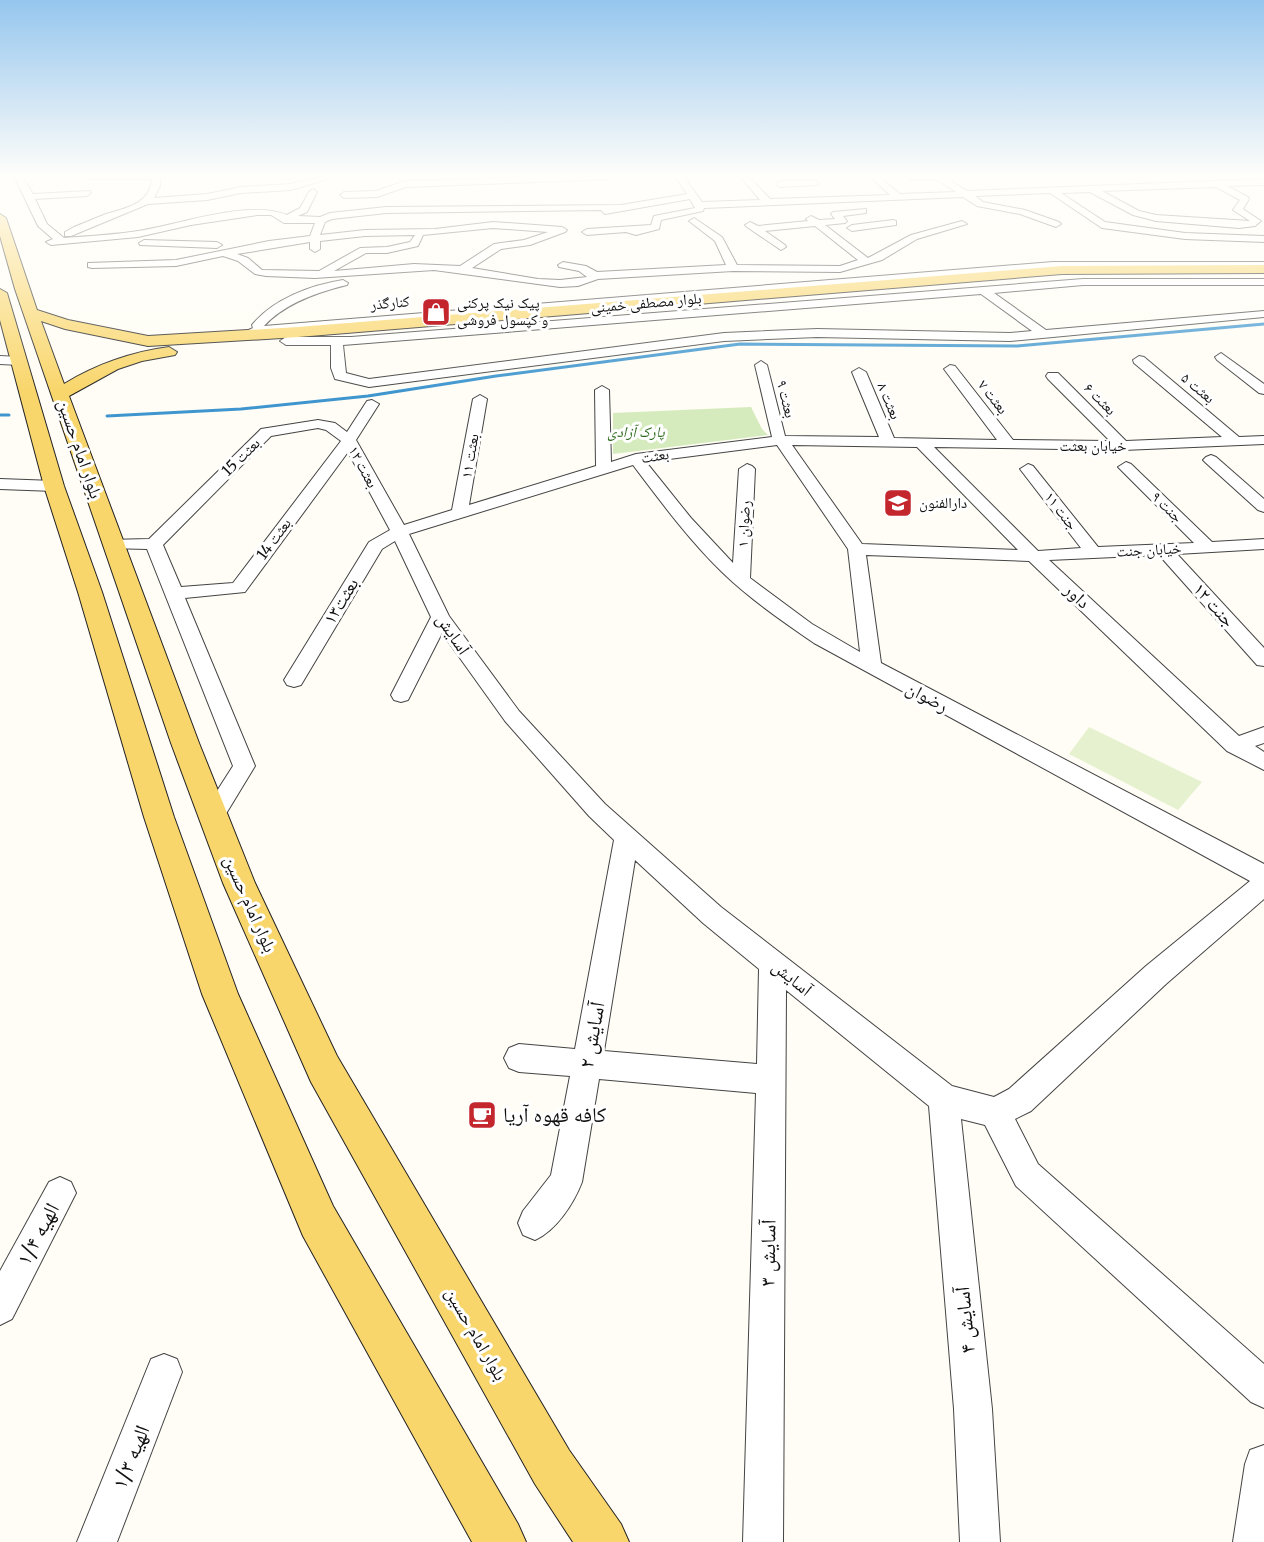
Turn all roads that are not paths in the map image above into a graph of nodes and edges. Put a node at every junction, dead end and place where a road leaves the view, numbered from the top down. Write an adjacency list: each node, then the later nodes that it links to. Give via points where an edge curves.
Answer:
1 (10, 248): 29 (main road, بلوار امام حسین)
2 (54, 248): 10 (street)
3 (245, 248): 9 (street)
4 (396, 248): 19 (street, via 364,250)
5 (495, 248): 17 (street)
6 (727, 248): 16 (street)
7 (849, 248): 11 (street)
8 (893, 248): 11 (street)
9 (226, 254): 12 (street); 19 (street, via 241,258 257,272)
10 (53, 255)
11 (867, 262): 16 (street, via 819,270)
12 (176, 263): 13 (street); 18 (street)
13 (92, 265)
14 (563, 265): 20 (street, via 588,270)
15 (1264, 267): 27 (street, کنارگذر, via 1053,265); 34 (main road, بلوار مصطفی خمینی, via 1062,270)
16 (733, 268): 20 (street)
17 (463, 269): 19 (street, via 400,267); 20 (street, via 556,282 589,281)
18 (194, 270)
19 (320, 275)
20 (592, 276)
21 (1264, 276): 35 (main road, بلوار مصطفی خمینی, via 1070,276)
22 (1179, 282): 23 (street, کنارگذر); 24 (street, کنارگذر, via 1083,282); 26 (street)
23 (1264, 282)
24 (983, 290): 28 (street, کنارگذر); 33 (street)
25 (0, 293): 40 (main road, بلوار امام حسین)
26 (1196, 296)
27 (620, 299): 31 (street, کنارگذر); 31 (street, via 414,276 318,289 264,319 258,325)
28 (767, 306): 32 (street); 36 (street, کنارگذر)
29 (32, 313): 37 (main road, بلوار مصطفی خمینی); 47 (main road, بلوار امام حسین)
30 (1264, 314): 33 (street, via 1218,313)
31 (260, 330): 34 (street, کنارگذر)
32 (795, 333): 33 (street, via 958,338); 36 (street, via 682,341 369,383 340,376)
33 (1045, 335)
34 (239, 337): 37 (main road, بلوار مصطفی خمینی)
35 (286, 341): 36 (street, کنارگذر); 37 (main road, بلوار مصطفی خمینی)
36 (337, 342)
37 (146, 348): 47 (main road, بلوار مصطفی خمینی)
38 (1221, 357): 46 (street)
39 (1139, 360): 53 (street, بعثت ۵)
40 (10, 361): 65 (main road, بلوار امام حسین)
41 (761, 365): 51 (street, بعثت ۹, via 777,434)
42 (950, 369): 56 (street, بعثت ۷)
43 (859, 372): 54 (street, بعثت ۸)
44 (1053, 376): 57 (street, بعثت ۶)
45 (602, 390): 60 (street)
46 (1264, 390)
47 (61, 393): 69 (main road, بلوار امام حسین)
48 (480, 399): 67 (street, بعثت ۱۱)
49 (372, 404): 50 (street, بعثت ۱۲)
50 (349, 440): 68 (street, بعثت ۱۲); 70 (street, بعثت 15, via 330,426 318,424 266,432); 78 (street, بعثت 14, via 238,588)
51 (782, 440): 54 (street, بعثت); 58 (street, بعثت); 73 (street, بعثت ۹)
52 (1264, 440): 53 (street, خیابان بعثت)
53 (1234, 441): 57 (street, خیابان بعثت)
54 (889, 443): 55 (street, بعثت)
55 (922, 444): 56 (street, خیابان بعثت); 76 (street, داور)
56 (1009, 445): 57 (street, خیابان بعثت)
57 (1123, 446)
58 (636, 459): 60 (street, بعثت); 77 (street, رضوان, via 704,543)
59 (1211, 460): 66 (street)
60 (604, 467): 67 (street, بعثت)
61 (1126, 467): 72 (street, جنت ۹)
62 (747, 469): 77 (street, رضوان ۱)
63 (1028, 469): 75 (street, جنت ۱۱)
64 (0, 484): 65 (street)
65 (54, 486): 104 (main road, بلوار امام حسین, via 159,817 220,994 318,1221)
66 (1264, 507)
67 (460, 513): 68 (street, بعثت)
68 (399, 532): 79 (street, آسایش); 82 (street, بعثت۱۳, via 375,546)
69 (114, 544): 70 (street); 87 (main road, بلوار امام حسین)
70 (154, 544): 78 (street)
71 (1264, 544): 72 (street, خیابان جنت)
72 (1208, 547): 74 (street, خیابان جنت)
73 (857, 549): 76 (street, خیابان جنت); 81 (street)
74 (1164, 550): 75 (street, خیابان جنت); 80 (street, جنت ۱۲)
75 (1093, 553): 76 (street, خیابان جنت)
76 (1034, 556): 85 (street, داور)
77 (741, 580): 81 (street, رضوان, via 780,612)
78 (174, 593): 87 (street, via 244,766)
79 (440, 616): 83 (street); 88 (street, آسایش, via 512,716 597,810)
80 (1264, 660)
81 (872, 668): 89 (street, رضوان)
82 (294, 680)
83 (401, 695)
84 (1264, 735): 85 (street)
85 (1235, 745): 86 (street, داور)
86 (1264, 762)
87 (213, 816): 105 (main road, بلوار امام حسین, via 239,883 324,1069 552,1467)
88 (627, 837): 91 (street, آسایش, via 712,915); 93 (street, آسایش ۲)
89 (1264, 876)
90 (1264, 884): 96 (street, via 1156,975 1020,1100)
91 (773, 963): 94 (street, آسایش ۳); 95 (street, آسایش)
92 (519, 1058): 93 (street)
93 (587, 1064): 94 (street); 98 (street, آسایش ۲, via 566,1182)
94 (771, 1080): 106 (street, آسایش ۳)
95 (944, 1099): 96 (street, آسایش); 107 (street, آسایش ۴, via 973,1408)
96 (995, 1113): 101 (street, via 1027,1175)
97 (60, 1193): 99 (street, الهیه ۱/۴)
98 (535, 1223)
99 (0, 1307)
100 (164, 1372): 103 (street, الهیه ۱/۳)
101 (1264, 1389)
102 (1264, 1464): 108 (street)
103 (97, 1542)
104 (500, 1542)
105 (603, 1542)
106 (763, 1542)
107 (980, 1542)
108 (1253, 1542)

